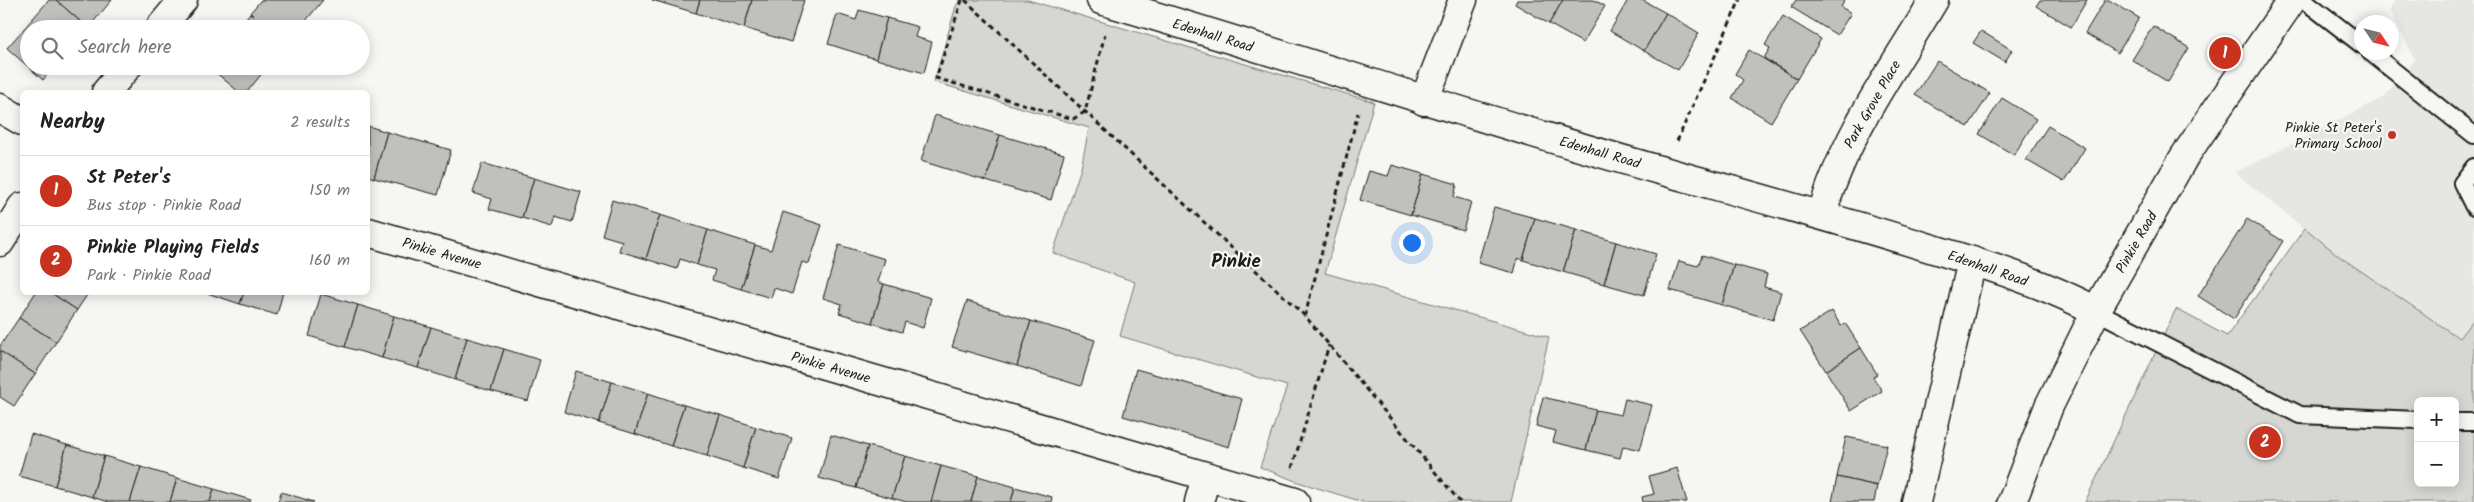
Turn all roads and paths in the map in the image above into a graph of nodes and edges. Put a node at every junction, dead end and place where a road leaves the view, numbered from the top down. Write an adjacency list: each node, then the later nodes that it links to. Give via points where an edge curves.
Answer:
1 (182, 0): 9 (street)
2 (963, 0): 17 (path); 17 (path, via 936,78 1073,119)
3 (1463, 0): 15 (street)
4 (1740, 0): 21 (path)
5 (1934, 0): 24 (street, Park Grove Place, via 1849,142 1829,188)
6 (2292, 0): 28 (street, Pinkie Road, via 2184,157)
7 (2304, 0): 10 (lane)
8 (1107, 2): 13 (street, Edenhall Road); 17 (path)
9 (166, 20)
10 (2354, 40)
11 (2380, 60): 19 (lane)
12 (120, 75): 14 (street)
13 (1381, 88): 15 (street, Edenhall Road); 29 (path, via 1375,114 1358,109)
14 (108, 90)
15 (1424, 101): 21 (street, Edenhall Road)
16 (0, 108): 18 (street)
17 (1085, 112): 29 (path)
18 (20, 120)
19 (2474, 135)
20 (2474, 167): 22 (lane, via 2462,183)
21 (1663, 171): 24 (street, Edenhall Road)
22 (2474, 207)
23 (20, 210): 26 (street)
24 (1822, 214): 27 (street, Edenhall Road)
25 (370, 233): 34 (street, Pinkie Avenue)
26 (0, 242)
27 (1972, 261): 28 (street, Edenhall Road, via 2058,292); 37 (street)
28 (2096, 311): 31 (lane, via 2300,415); 38 (street, Pinkie Road, via 2049,406)
29 (1306, 316): 30 (path)
30 (1329, 344): 35 (path); 36 (path)
31 (2414, 420)
32 (2459, 422): 33 (lane)
33 (2474, 422)
34 (1203, 489): 35 (street, Pinkie Avenue)
35 (1289, 500)
36 (1460, 502)
37 (1916, 502)
38 (2012, 502)

